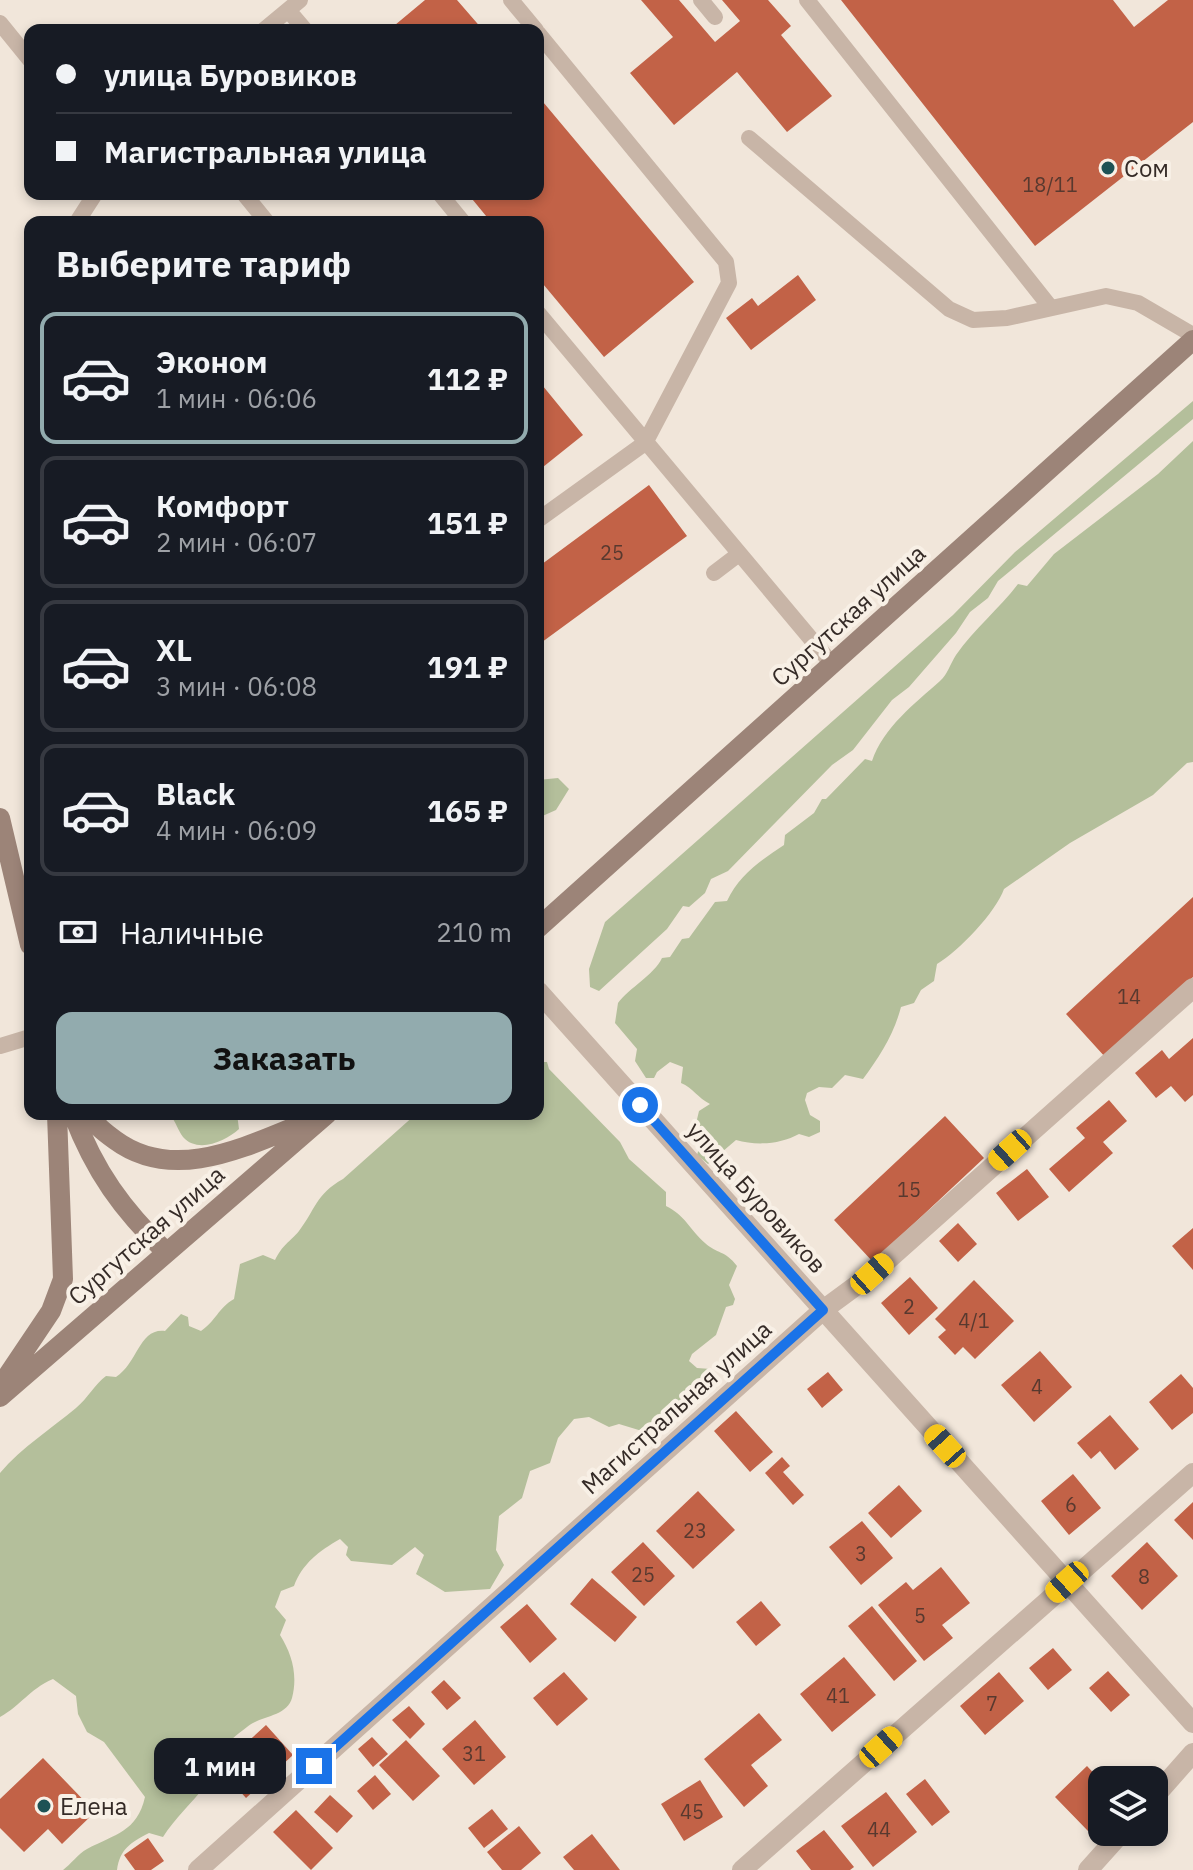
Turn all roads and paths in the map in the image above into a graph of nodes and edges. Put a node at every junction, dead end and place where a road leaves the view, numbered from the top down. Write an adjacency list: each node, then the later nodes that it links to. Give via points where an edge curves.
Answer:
1 (511, 0): 9 (lane)
2 (701, 0): 5 (lane)
3 (807, 0): 17 (lane)
4 (294, 5): 7 (lane); 8 (lane)
5 (715, 17)
6 (0, 23): 11 (lane)
7 (271, 24)
8 (302, 24)
9 (531, 24)
10 (544, 40): 20 (lane, via 726,262 729,283)
11 (24, 53)
12 (749, 138): 17 (lane, via 949,309 973,320)
13 (249, 200): 15 (lane)
14 (445, 200): 16 (lane)
15 (262, 216)
16 (458, 216)
17 (1051, 308): 19 (lane, via 1106,296 1138,303)
18 (544, 320): 20 (lane)
19 (1193, 338): 24 (main road, Сургутская улица)
20 (645, 443): 21 (lane); 22 (lane)
21 (544, 516)
22 (739, 554): 23 (lane); 24 (lane)
23 (714, 573)
24 (832, 664): 27 (main road, Сургутская улица)
25 (0, 818): 26 (main road)
26 (24, 920)
27 (544, 923)
28 (1193, 988): 38 (street, Магистральная улица, via 872,1274)
29 (544, 998): 38 (street, улица Буровиков)
30 (24, 1039): 31 (lane)
31 (0, 1046)
32 (57, 1120): 39 (main road, via 63,1279 51,1311)
33 (75, 1120): 37 (main road, via 126,1214)
34 (92, 1120): 35 (main road, via 123,1146 151,1158 191,1161)
35 (311, 1120)
36 (320, 1120): 37 (main road, Сургутская улица)
37 (166, 1252): 40 (main road, Сургутская улица)
38 (823, 1310): 42 (street, улица Буровиков); 47 (street, Магистральная улица)
39 (0, 1387)
40 (0, 1397)
41 (1193, 1473): 42 (street)
42 (1067, 1582): 43 (street, улица Буровиков); 48 (street)
43 (1193, 1723)
44 (1193, 1753): 45 (street)
45 (1168, 1781)
46 (1109, 1846): 49 (street)
47 (198, 1870)
48 (742, 1870)
49 (1088, 1870)

